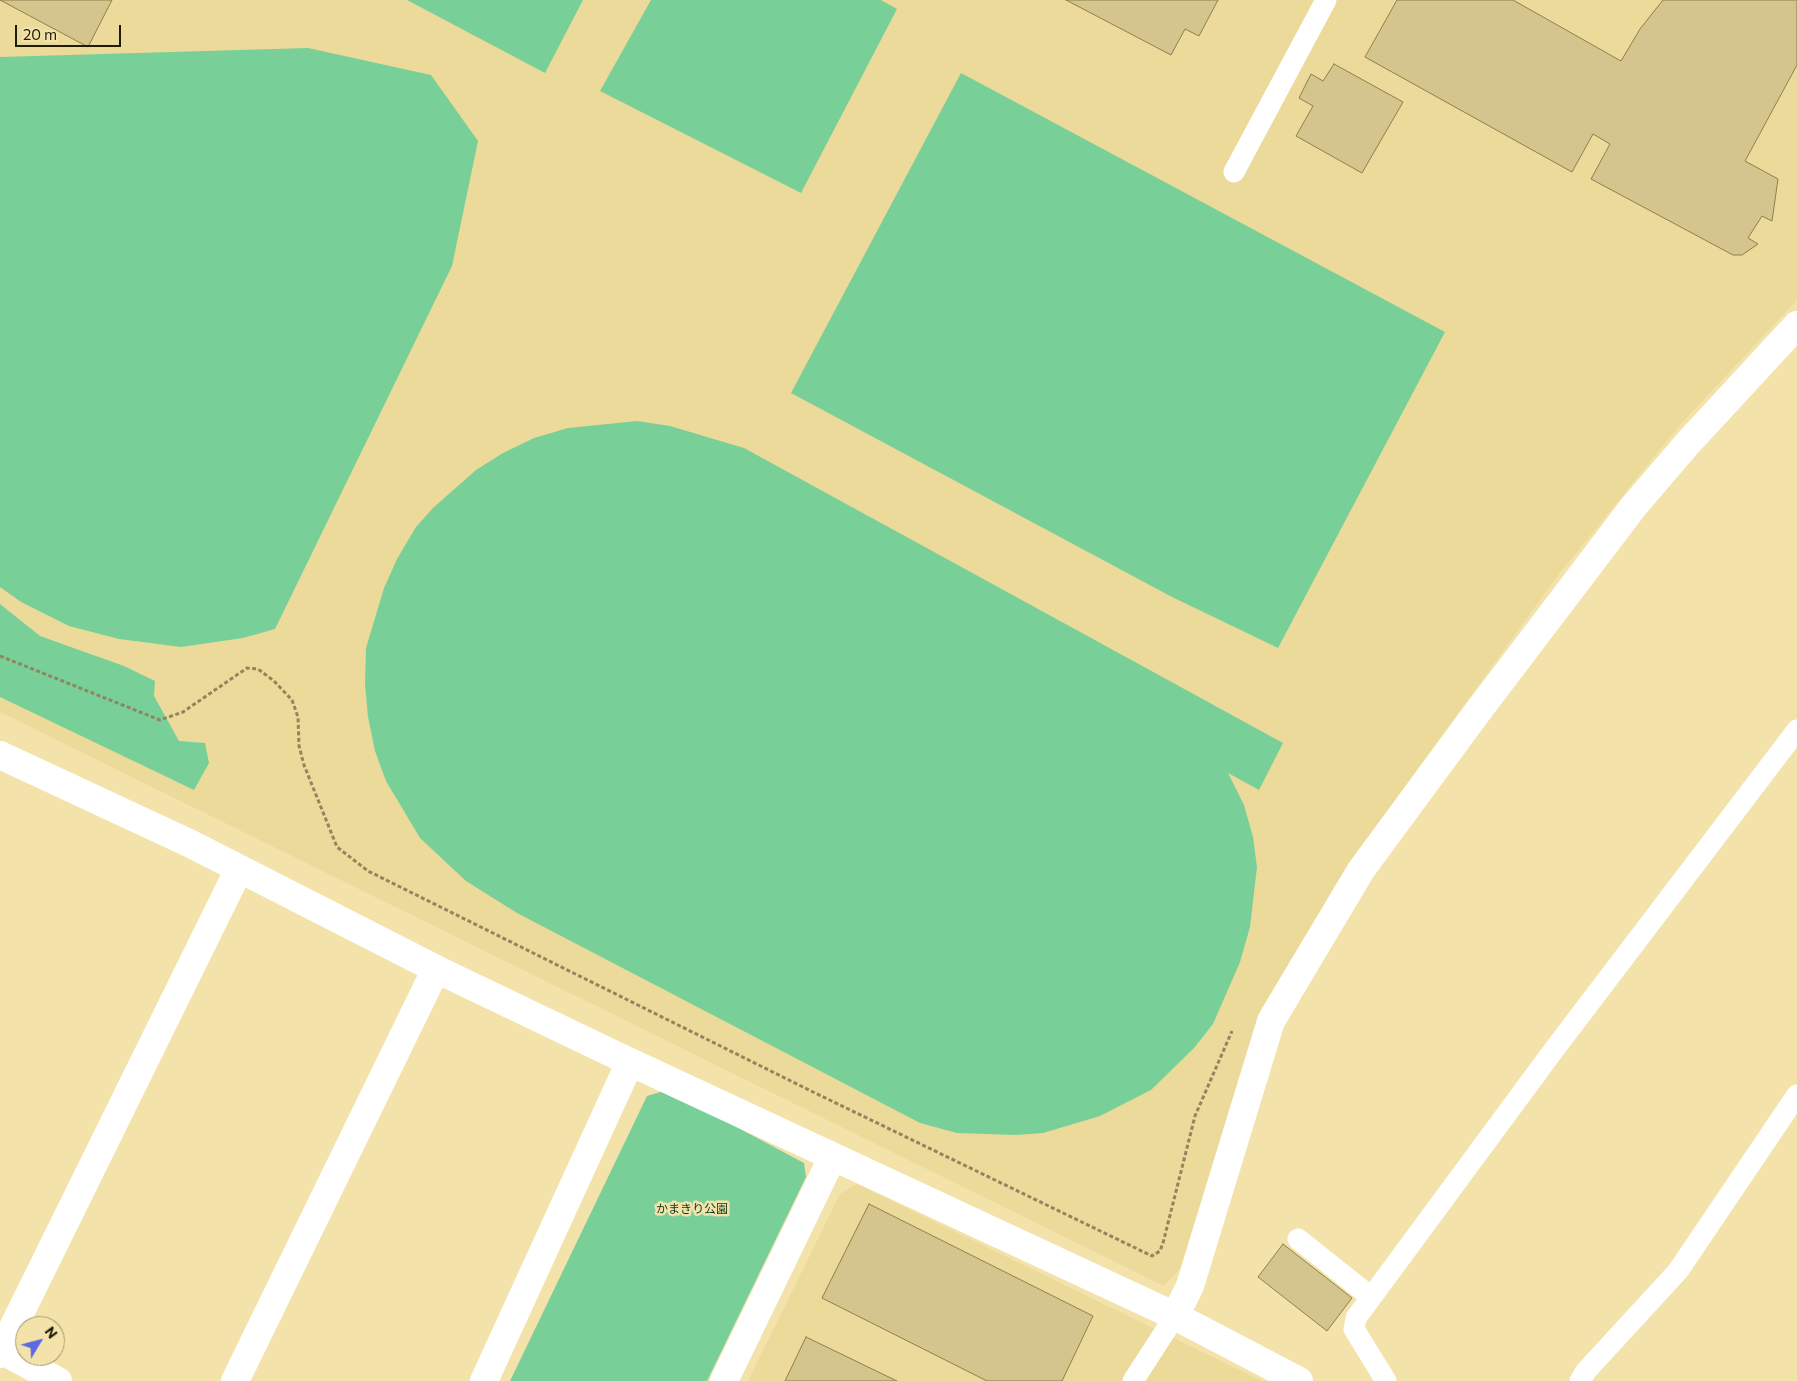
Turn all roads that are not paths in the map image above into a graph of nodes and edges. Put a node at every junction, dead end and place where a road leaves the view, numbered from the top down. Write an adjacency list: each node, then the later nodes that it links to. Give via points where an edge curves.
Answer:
1 (1326, 0): 2 (lane)
2 (1234, 172)
3 (1797, 324): 13 (street, via 1634,506 1362,870 1271,1021 1190,1286)
4 (1797, 730): 12 (lane)
5 (2, 760): 6 (street, via 191,844)
6 (239, 869): 7 (street); 14 (street)
7 (436, 969): 8 (street); 16 (street)
8 (630, 1062): 10 (street); 17 (street)
9 (1797, 1094): 22 (lane, via 1678,1271)
10 (832, 1158): 13 (street); 18 (street)
11 (1298, 1239): 12 (lane)
12 (1371, 1297): 21 (lane, via 1356,1318 1354,1329)
13 (1175, 1316): 19 (lane); 20 (street)
14 (1, 1352): 15 (street)
15 (58, 1381)
16 (234, 1381)
17 (484, 1381)
18 (724, 1381)
19 (1133, 1381)
20 (1299, 1381)
21 (1386, 1381)
22 (1580, 1381)

